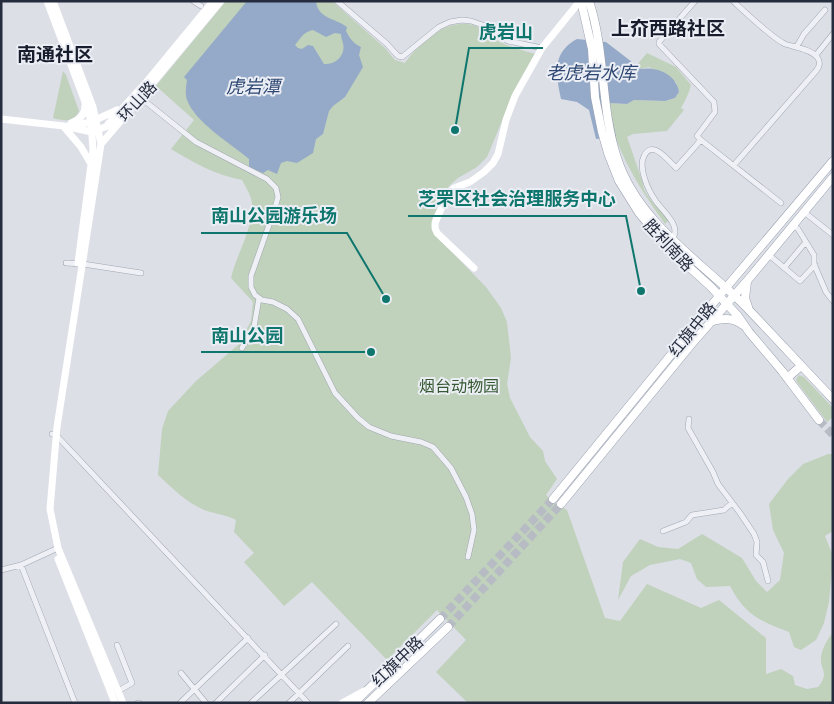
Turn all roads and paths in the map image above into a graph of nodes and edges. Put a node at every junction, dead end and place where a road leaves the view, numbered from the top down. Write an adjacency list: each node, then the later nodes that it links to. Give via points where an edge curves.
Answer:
1 (47, 1): 17 (main road)
2 (53, 1): 18 (main road)
3 (192, 1): 10 (street)
4 (212, 1): 19 (main road, 环山路)
5 (221, 1): 16 (main road, 环山路)
6 (337, 1): 14 (street, via 402,57 439,27 462,20 488,27 508,41)
7 (695, 1): 26 (street, via 659,44 714,102 715,112 696,136)
8 (734, 1): 13 (street, via 784,43)
9 (584, 3): 14 (main road); 25 (main road, 胜利南路, via 592,49 595,97)
10 (200, 6)
11 (825, 10): 13 (street)
12 (833, 34): 15 (street)
13 (797, 46): 15 (street)
14 (542, 48): 42 (main road, via 515,96 493,163 470,182 450,191 437,215 437,234)
15 (816, 55): 30 (street, via 820,60 819,66)
16 (141, 98): 22 (main road, 环山路); 49 (street, via 196,142 253,170 276,188 275,208 251,276 251,287)
17 (85, 101): 21 (main road); 23 (main road, via 80,118)
18 (93, 107): 19 (main road, via 110,112); 21 (main road)
19 (121, 109): 21 (main road, 环山路); 24 (main road, 环山路, via 112,122)
20 (1, 119): 23 (main road)
21 (94, 121): 23 (main road, 环山路); 24 (main road)
22 (121, 121): 24 (main road, 环山路); 27 (main road)
23 (64, 126): 24 (main road); 29 (main road, via 82,147)
24 (96, 131): 27 (main road); 29 (main road)
25 (606, 133): 36 (main road, 胜利南路, via 632,189); 47 (main road, 胜利南路, via 608,153 619,181 639,213)
26 (701, 140): 30 (street); 36 (street, via 676,168 658,150 648,150 644,155 642,169 652,195 674,228)
27 (101, 144): 40 (main road)
28 (833, 161): 46 (main road, 红旗中路)
29 (91, 165): 40 (main road)
30 (734, 165): 32 (street)
31 (833, 177): 33 (main road, 红旗中路)
32 (781, 203)
33 (804, 212): 34 (main road, 红旗中路); 35 (street)
34 (793, 225): 37 (street); 38 (main road, 红旗中路)
35 (833, 234)
36 (672, 239): 46 (main road, 胜利南路)
37 (805, 242): 41 (street, via 814,255); 43 (street)
38 (769, 255): 43 (street); 45 (main road, 红旗中路)
39 (66, 263): 40 (street)
40 (81, 264): 44 (street); 61 (main road)
41 (815, 265): 43 (street, via 800,281); 50 (street)
42 (474, 268)
43 (784, 268)
44 (141, 273)
45 (747, 281): 48 (main road, 红旗中路); 52 (main road, via 745,298)
46 (725, 288): 47 (main road, 红旗中路); 48 (main road, 胜利南路)
47 (719, 296): 51 (main road, 胜利南路); 62 (main road, 红旗中路)
48 (734, 296): 51 (main road, 红旗中路); 52 (main road, 胜利南路)
49 (259, 298): 55 (street, via 254,327); 67 (street, via 287,309 298,319 335,394 358,418 369,427 391,436 433,447 451,468 472,514 474,530)
50 (833, 301)
51 (726, 303): 53 (main road, 红旗中路); 54 (main road, 胜利南路)
52 (751, 313): 56 (main road, 胜利南路)
53 (710, 322): 54 (main road, via 728,319); 64 (main road, 红旗中路)
54 (745, 327): 57 (main road, 胜利南路)
55 (242, 348)
56 (801, 366): 57 (main road); 58 (main road, 胜利南路)
57 (787, 378): 60 (main road, 胜利南路)
58 (833, 399)
59 (689, 419): 63 (street, via 688,428 718,484)
60 (819, 420)
61 (54, 435): 66 (main road, via 50,503); 74 (street)
62 (553, 499)
63 (732, 502): 65 (street, via 724,510 692,515 686,522); 70 (street, via 754,534 756,555 763,562)
64 (561, 504)
65 (663, 531)
66 (56, 549): 68 (street); 83 (main road); 85 (main road)
67 (468, 557)
68 (21, 564): 69 (street); 84 (street)
69 (1, 570)
70 (768, 580)
71 (440, 619): 80 (main road, 红旗中路)
72 (336, 624): 79 (street)
73 (448, 627): 94 (main road, 红旗中路)
74 (248, 638): 77 (street); 81 (street)
75 (116, 645): 83 (street, via 132,683)
76 (348, 646): 82 (street)
77 (265, 655): 79 (street); 88 (street)
78 (181, 674): 81 (street)
79 (282, 674): 82 (street); 89 (street)
80 (368, 688): 92 (main road); 93 (main road, 红旗中路)
81 (194, 690): 86 (street); 87 (street)
82 (300, 693): 90 (street); 91 (street)
83 (120, 696)
84 (75, 703)
85 (115, 703)
86 (180, 703)
87 (206, 703)
88 (216, 703)
89 (251, 703)
90 (289, 703)
91 (308, 703)
92 (342, 703)
93 (354, 703)
94 (368, 703)

